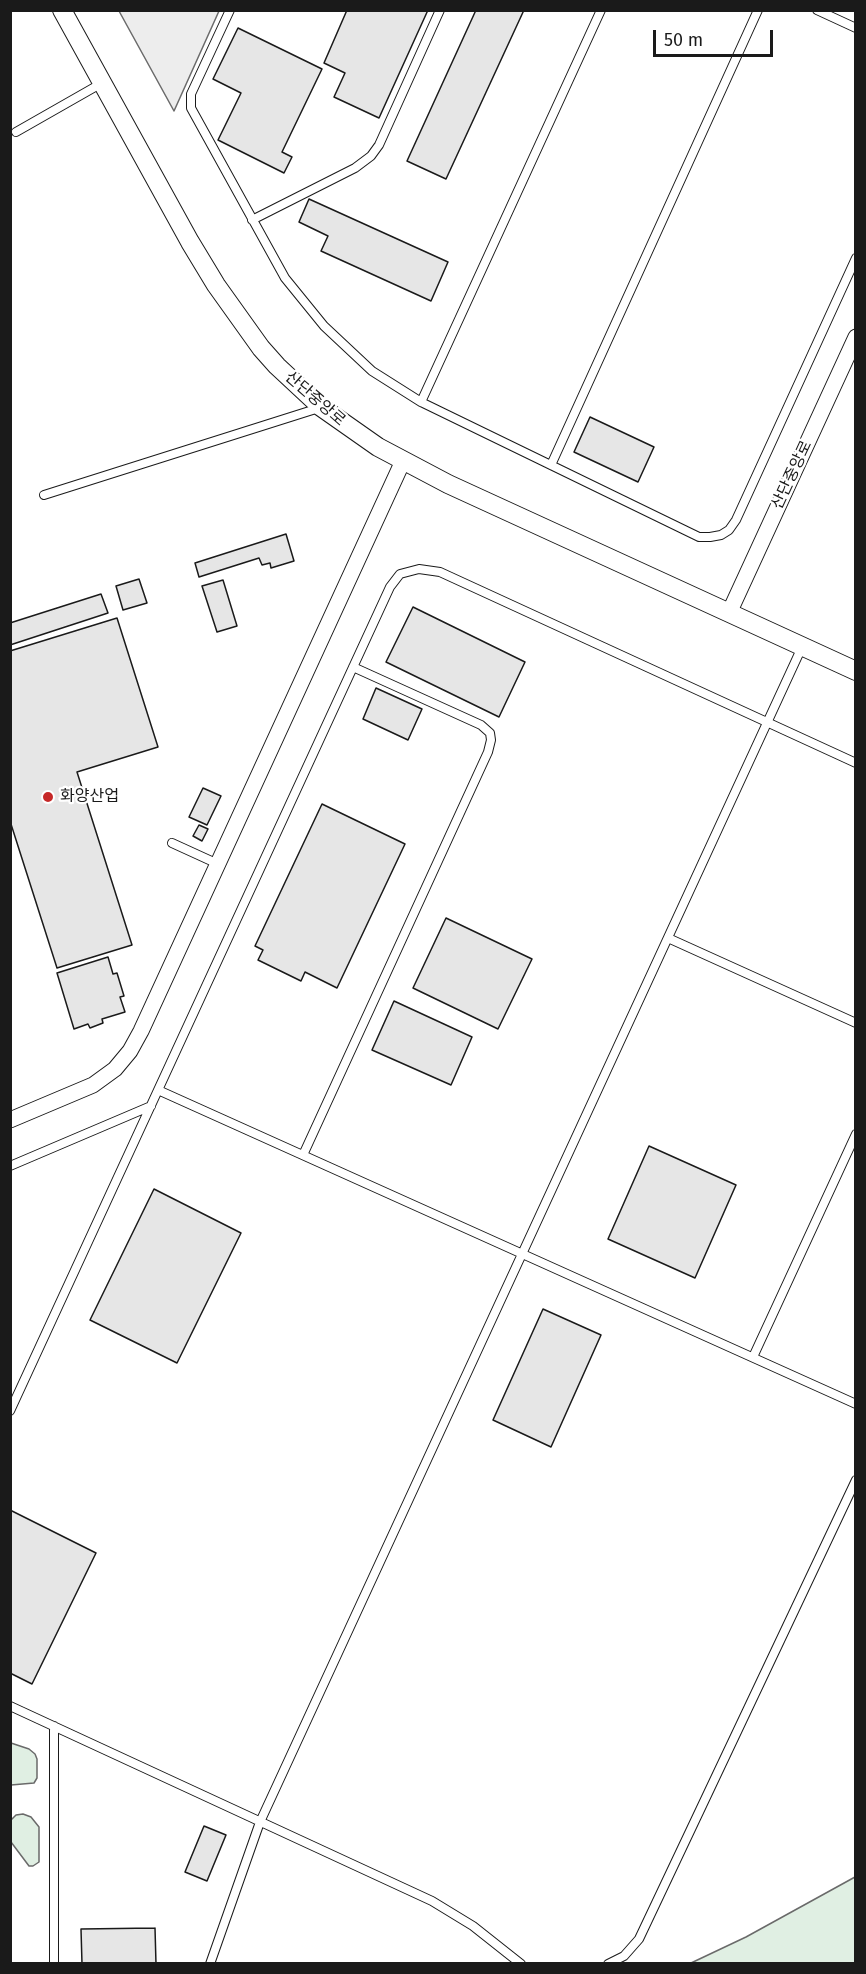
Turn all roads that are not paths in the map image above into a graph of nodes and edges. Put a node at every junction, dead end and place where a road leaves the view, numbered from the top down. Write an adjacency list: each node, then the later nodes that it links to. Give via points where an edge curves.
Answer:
1 (62, 10): 8 (street, 산단중앙로)
2 (230, 10): 10 (lane, via 191,94 190,105)
3 (440, 10): 10 (lane, via 371,156)
4 (601, 10): 13 (lane)
5 (758, 10): 16 (lane)
6 (817, 10): 7 (lane)
7 (855, 28)
8 (102, 83): 9 (lane); 14 (street, 산단중앙로, via 190,242 231,307 277,366)
9 (16, 132)
10 (252, 220): 13 (lane, via 288,283 324,326 372,371)
11 (855, 258): 16 (lane, via 736,520 726,532 699,537)
12 (855, 337): 18 (street, 산단중앙로)
13 (421, 402): 16 (lane)
14 (321, 407): 15 (street, 산단중앙로); 17 (lane)
15 (403, 461): 18 (street, 산단중앙로); 25 (street)
16 (551, 465)
17 (44, 495)
18 (729, 613): 19 (street, 산단중앙로)
19 (802, 646): 21 (street, 산단중앙로); 22 (lane)
20 (353, 667): 22 (lane, via 396,578 406,571 426,568); 28 (lane); 32 (lane, via 481,725 490,733 491,740)
21 (855, 671)
22 (767, 722): 23 (lane); 26 (lane)
23 (855, 763)
24 (172, 843): 25 (lane)
25 (218, 864): 30 (street, via 141,1031 123,1060 93,1084)
26 (668, 938): 27 (lane); 34 (lane)
27 (855, 1023)
28 (158, 1090): 29 (lane); 32 (lane)
29 (151, 1106): 33 (lane); 37 (lane)
30 (10, 1120)
31 (855, 1134): 35 (lane)
32 (303, 1155): 34 (lane)
33 (10, 1166)
34 (522, 1253): 35 (lane); 41 (lane)
35 (753, 1357): 36 (lane)
36 (855, 1404)
37 (10, 1411)
38 (855, 1480): 45 (lane, via 639,1939 624,1956)
39 (10, 1706): 40 (lane)
40 (54, 1726): 41 (lane); 42 (lane)
41 (260, 1822): 43 (lane); 44 (lane, via 432,1901 473,1926)
42 (54, 1964)
43 (210, 1964)
44 (521, 1964)
45 (608, 1964)

